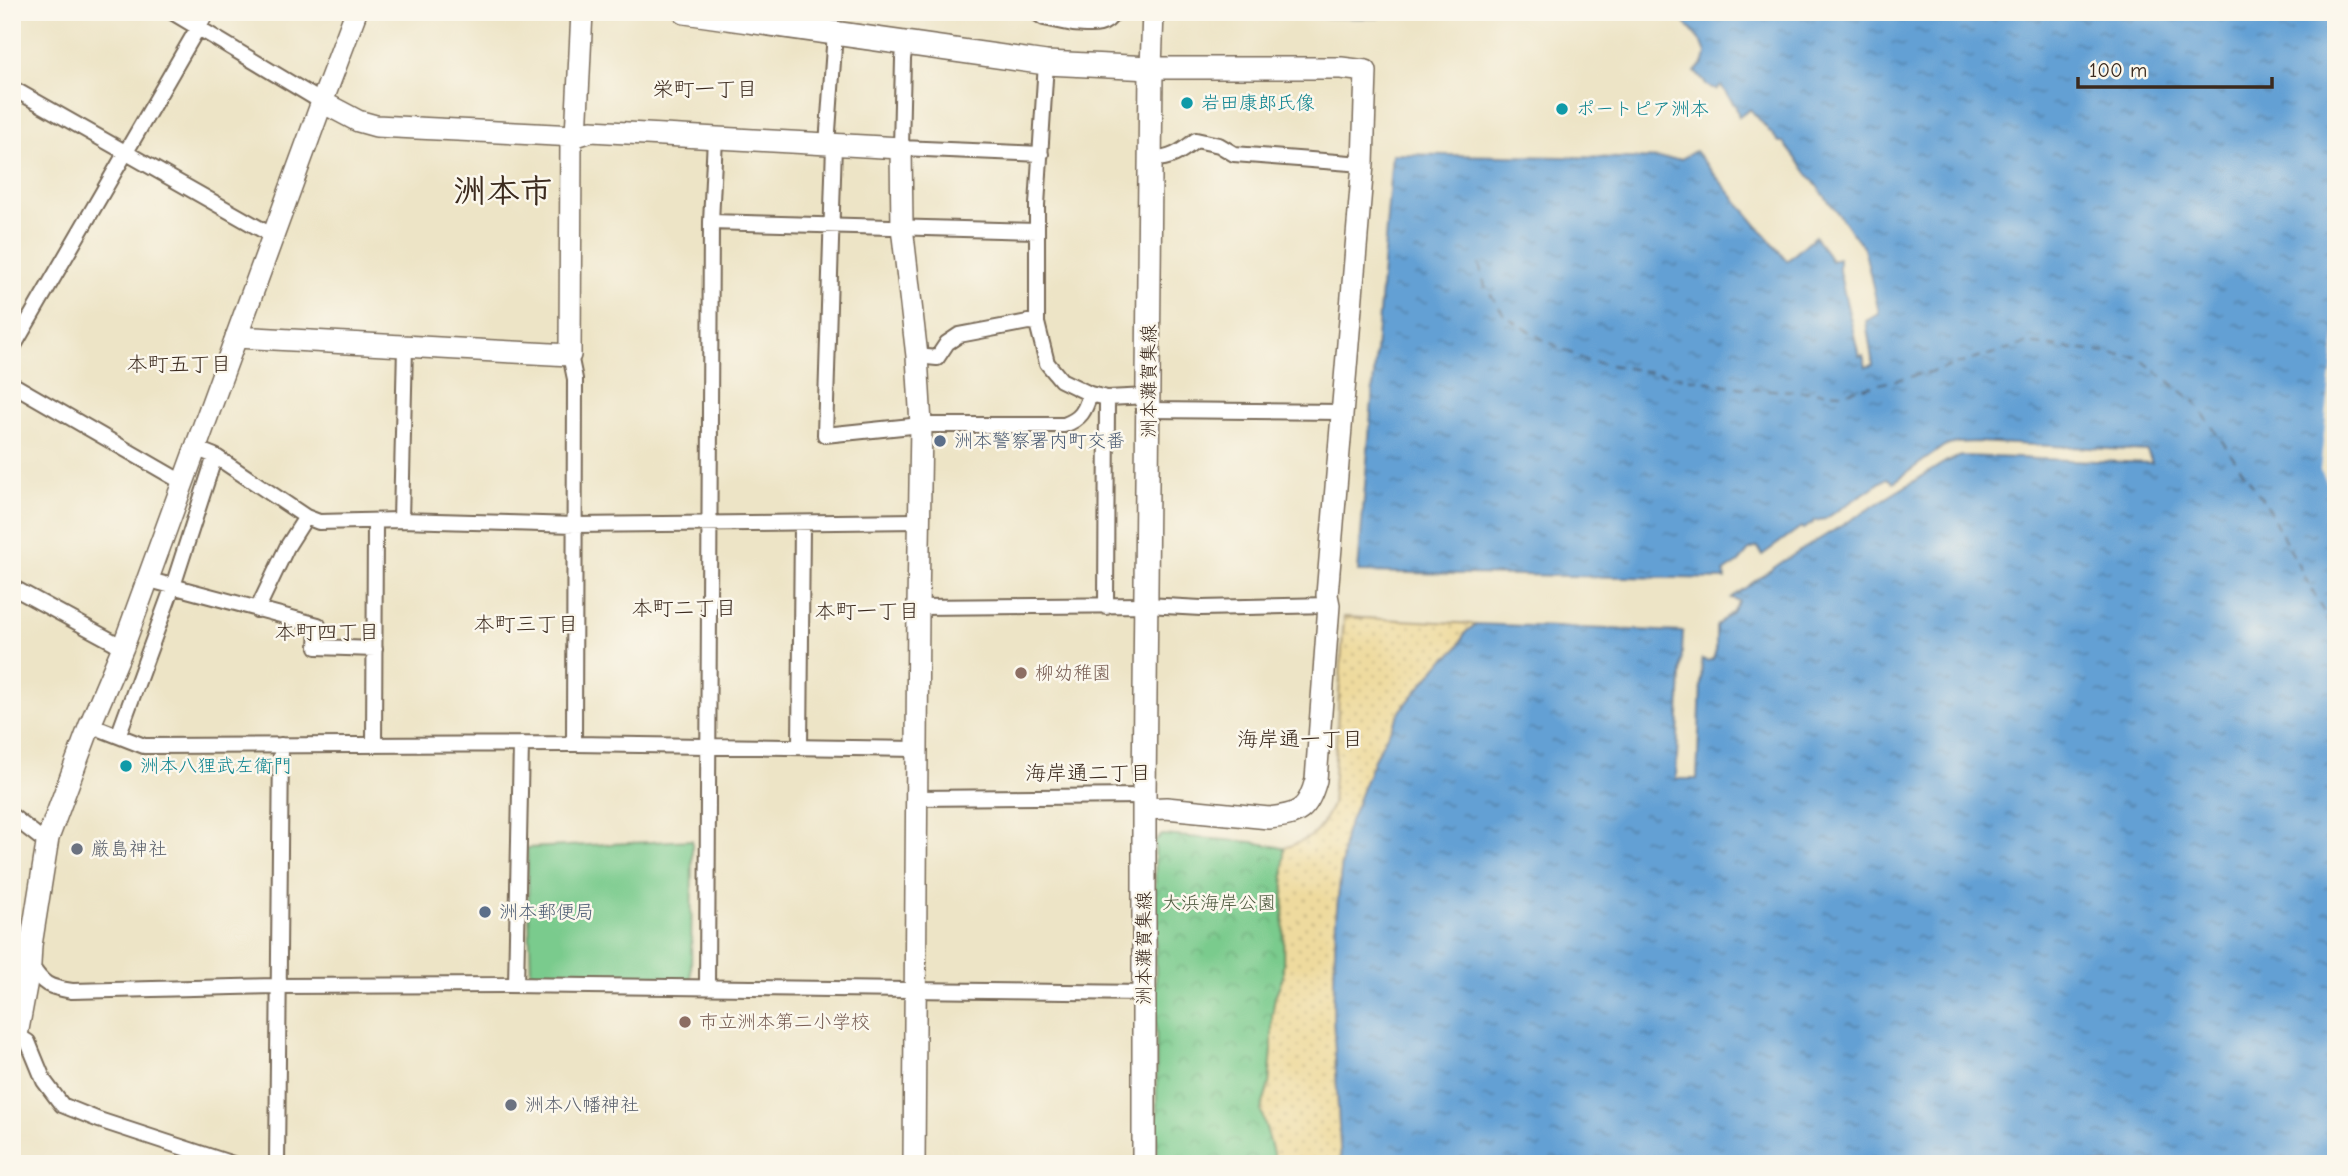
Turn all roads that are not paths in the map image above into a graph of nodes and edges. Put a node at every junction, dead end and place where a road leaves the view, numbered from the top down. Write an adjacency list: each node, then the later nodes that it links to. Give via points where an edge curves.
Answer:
1 (172, 12): 11 (street)
2 (206, 12): 11 (street)
3 (356, 12): 17 (street)
4 (582, 12): 18 (street)
5 (1035, 12): 10 (street)
6 (1085, 12): 10 (street)
7 (1114, 12): 10 (street, via 1100,26)
8 (1153, 12): 15 (street)
9 (699, 13): 12 (main road)
10 (1073, 24)
11 (198, 27): 17 (street); 22 (street)
12 (835, 33): 13 (main road); 20 (street)
13 (905, 44): 14 (main road); 21 (street)
14 (1046, 63): 15 (main road); 23 (street)
15 (1151, 68): 24 (main road, 洲本灘賀集線); 25 (street, via 1366,71)
16 (12, 88): 22 (street)
17 (322, 102): 18 (street, via 376,126); 30 (street)
18 (573, 136): 19 (street, via 591,131); 35 (street)
19 (715, 138): 20 (street); 26 (street)
20 (831, 145): 21 (street); 27 (street)
21 (901, 148): 23 (street); 28 (street)
22 (126, 154): 30 (street); 34 (street)
23 (1041, 154): 29 (street)
24 (1150, 159): 25 (street, via 1166,159 1196,140 1234,154); 40 (main road, 洲本灘賀集線)
25 (1363, 164): 41 (street)
26 (711, 222): 27 (street); 49 (street)
27 (831, 225): 28 (street); 42 (street, via 825,436)
28 (902, 227): 29 (street); 36 (street)
29 (1037, 230): 31 (street)
30 (272, 236): 32 (street)
31 (1037, 323): 36 (street, via 959,335 937,358); 38 (street, via 1053,373)
32 (236, 337): 33 (street); 43 (street)
33 (405, 346): 35 (street); 47 (street)
34 (12, 349)
35 (570, 355): 52 (street, via 575,379)
36 (917, 356): 42 (street)
37 (12, 384): 45 (street)
38 (1090, 394): 39 (street); 42 (street, via 1078,420 1064,425)
39 (1107, 398): 40 (street); 59 (street)
40 (1148, 403): 41 (street); 56 (main road, 洲本灘賀集線)
41 (1343, 412): 57 (street)
42 (921, 425): 50 (street)
43 (195, 448): 44 (street); 45 (street)
44 (215, 456): 46 (street); 54 (street)
45 (183, 482): 61 (street)
46 (306, 517): 48 (street, via 319,522); 60 (street)
47 (401, 520): 48 (street); 52 (street)
48 (375, 522): 62 (street)
49 (708, 522): 51 (street); 52 (street); 69 (street)
50 (918, 522): 51 (street); 58 (street)
51 (802, 524): 70 (street)
52 (575, 525): 66 (street)
53 (157, 582): 54 (street)
54 (173, 586): 60 (street); 64 (street)
55 (12, 587): 61 (street)
56 (1147, 605): 57 (street); 59 (street); 73 (main road, 洲本灘賀集線)
57 (1329, 605): 73 (street, via 1316,780 1311,799 1302,810 1269,818)
58 (918, 607): 59 (street); 71 (street)
59 (1106, 607)
60 (257, 610): 62 (street, via 318,625 317,647)
61 (123, 647): 63 (street)
62 (375, 649): 68 (street)
63 (90, 725): 64 (street); 75 (street)
64 (118, 736): 67 (street, via 144,746)
65 (521, 744): 66 (street); 68 (street); 77 (street)
66 (574, 744): 69 (street)
67 (281, 745): 68 (street); 78 (street)
68 (374, 745)
69 (709, 747): 70 (street); 79 (street)
70 (800, 747): 71 (street)
71 (917, 748): 72 (street)
72 (916, 799): 73 (street); 80 (street)
73 (1144, 803): 81 (main road, 洲本灘賀集線)
74 (12, 816): 75 (street)
75 (48, 838): 76 (street)
76 (30, 964): 78 (street, via 41,982 72,991); 82 (street)
77 (516, 985): 78 (street); 79 (street)
78 (279, 986): 84 (street)
79 (707, 987): 80 (street)
80 (915, 991): 81 (street); 85 (street)
81 (1143, 993): 86 (main road, 洲本灘賀集線)
82 (14, 1038): 83 (street, via 28,1042 44,1081 62,1105)
83 (233, 1164)
84 (277, 1164)
85 (914, 1164)
86 (1144, 1164)

